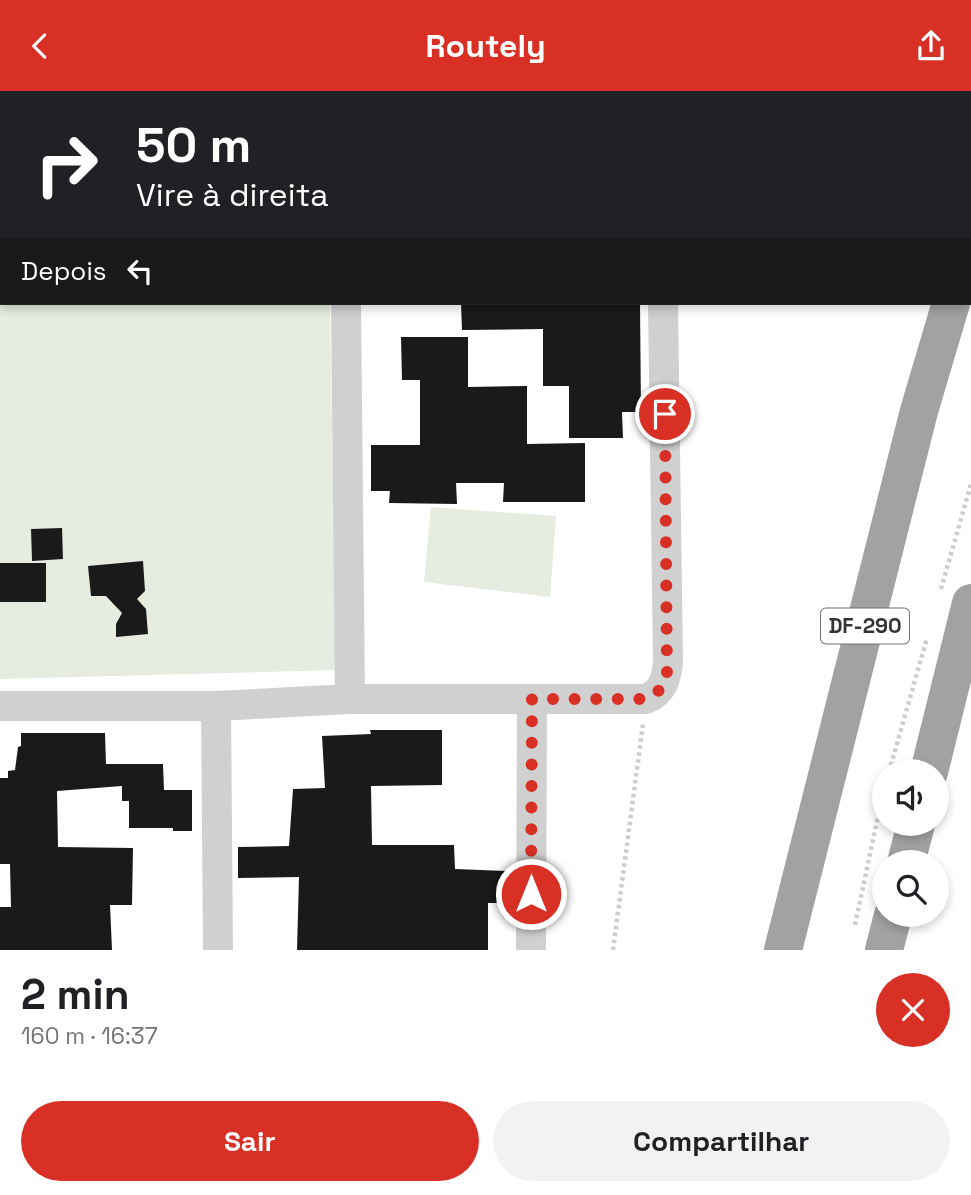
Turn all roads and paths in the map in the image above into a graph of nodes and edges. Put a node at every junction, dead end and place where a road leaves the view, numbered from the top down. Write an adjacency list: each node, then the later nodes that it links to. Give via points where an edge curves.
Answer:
1 (346, 305): 7 (street)
2 (663, 305): 9 (street, via 667,678 661,689)
3 (936, 305): 5 (main road)
4 (950, 305): 5 (highway, DF-290)
5 (919, 411): 19 (highway, DF-290)
6 (971, 603): 12 (highway)
7 (350, 699): 8 (street); 11 (street)
8 (532, 699): 9 (street); 17 (street)
9 (646, 699): 18 (path)
10 (0, 706): 11 (street)
11 (216, 706): 16 (street)
12 (932, 759)
13 (879, 836): 15 (path)
14 (882, 927): 15 (highway)
15 (868, 943)
16 (218, 950)
17 (531, 950)
18 (613, 950)
19 (783, 950)

